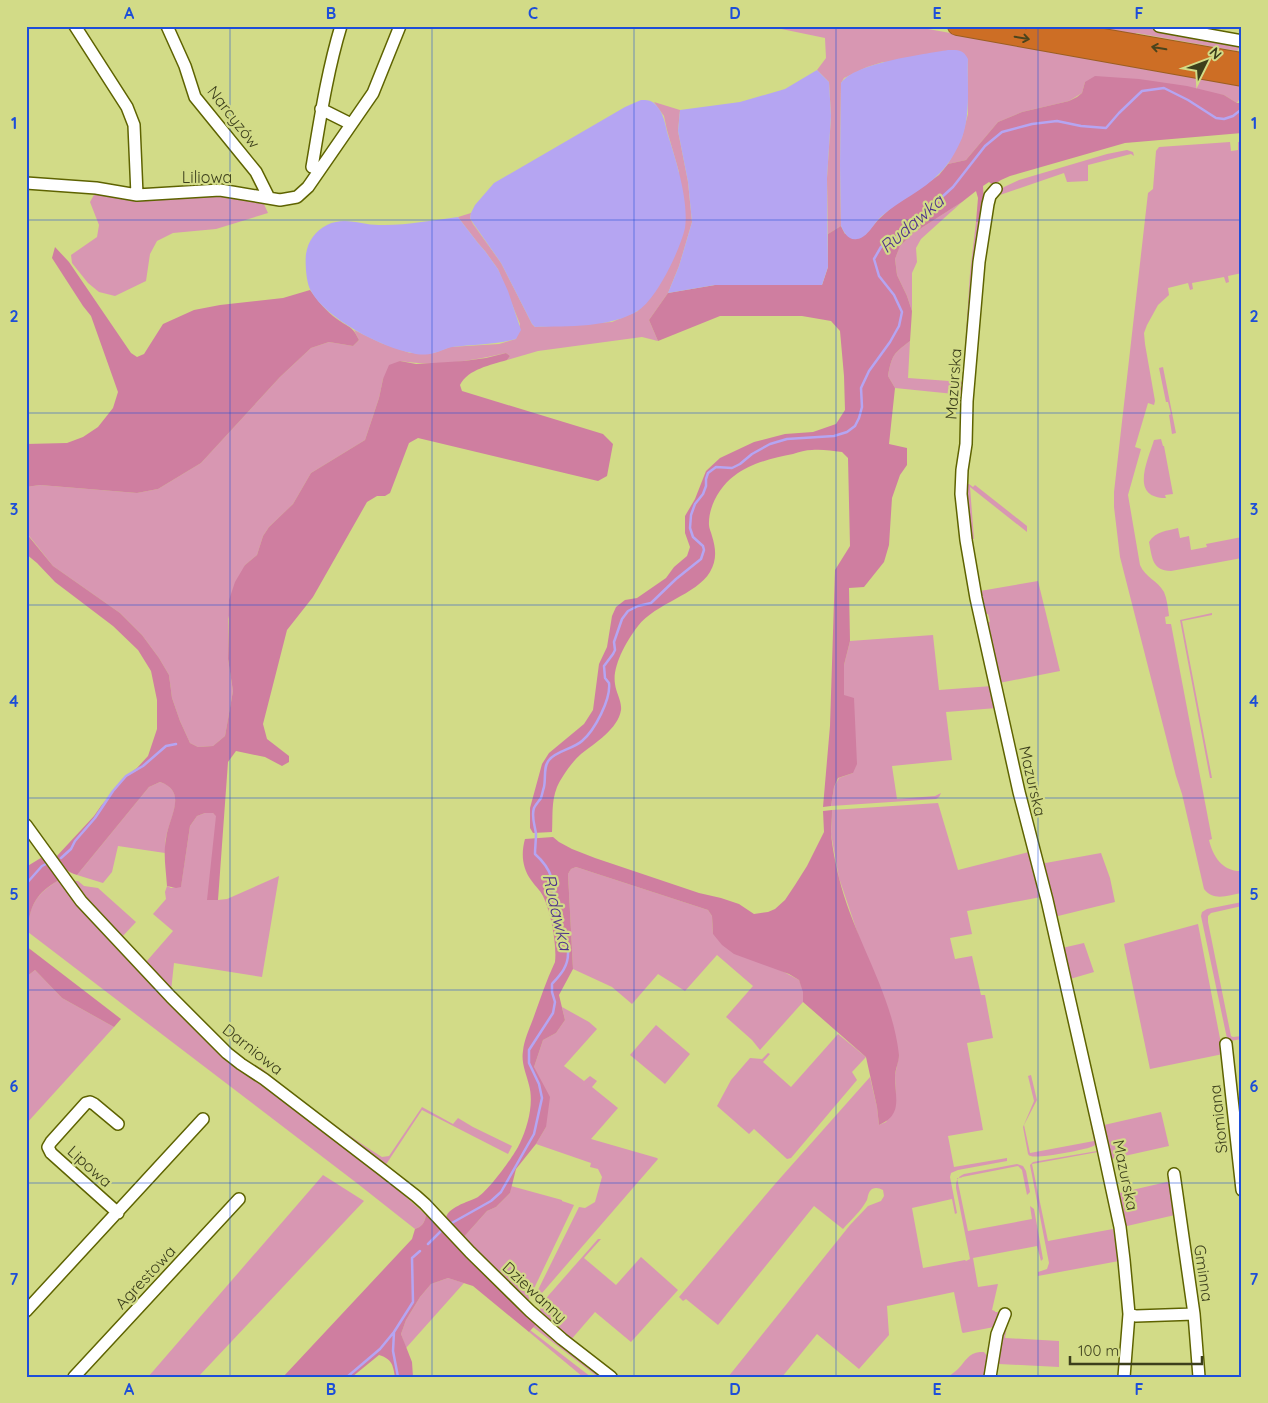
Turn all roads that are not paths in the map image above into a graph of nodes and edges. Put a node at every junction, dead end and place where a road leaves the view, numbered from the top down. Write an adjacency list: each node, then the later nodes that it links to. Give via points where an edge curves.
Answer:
1 (76, 26): 16 (street, via 127,107 134,125)
2 (167, 26): 17 (street, Narcyzów, via 195,98 256,172)
3 (341, 26): 11 (street)
4 (400, 26): 12 (street, Liliowa, via 373,93)
5 (957, 26): 10 (highway, one-way to 10)
6 (1036, 26): 9 (highway, one-way to 6)
7 (1159, 26): 8 (street)
8 (1242, 41)
9 (1242, 62)
10 (1242, 77)
11 (321, 109): 12 (street); 13 (street)
12 (351, 124): 17 (street, Liliowa, via 304,192 290,199)
13 (312, 167)
14 (26, 182): 16 (street, Liliowa)
15 (996, 189): 29 (street, Mazurska, via 988,204 977,282 961,481 965,530 1018,792 1047,900 1120,1227)
16 (136, 195): 17 (street, Liliowa, via 220,190)
17 (269, 198)
18 (26, 825): 26 (street, Darniowa, via 81,901 228,1053 384,1170 425,1204)
19 (1226, 1044): 23 (street, Słomiana)
20 (203, 1119): 25 (street)
21 (118, 1124): 25 (street, Lipowa, via 90,1102 48,1147)
22 (1174, 1174): 30 (street, Gminna)
23 (1242, 1190)
24 (239, 1199): 31 (street, Agrestowa)
25 (118, 1213): 27 (street)
26 (443, 1224): 32 (street, Dziewanny, via 530,1311)
27 (26, 1312)
28 (1005, 1314): 33 (street)
29 (1129, 1314): 30 (street); 34 (street, Mazurska)
30 (1194, 1314): 35 (street, Gminna)
31 (74, 1377)
32 (611, 1377)
33 (990, 1377)
34 (1124, 1377)
35 (1199, 1377)

